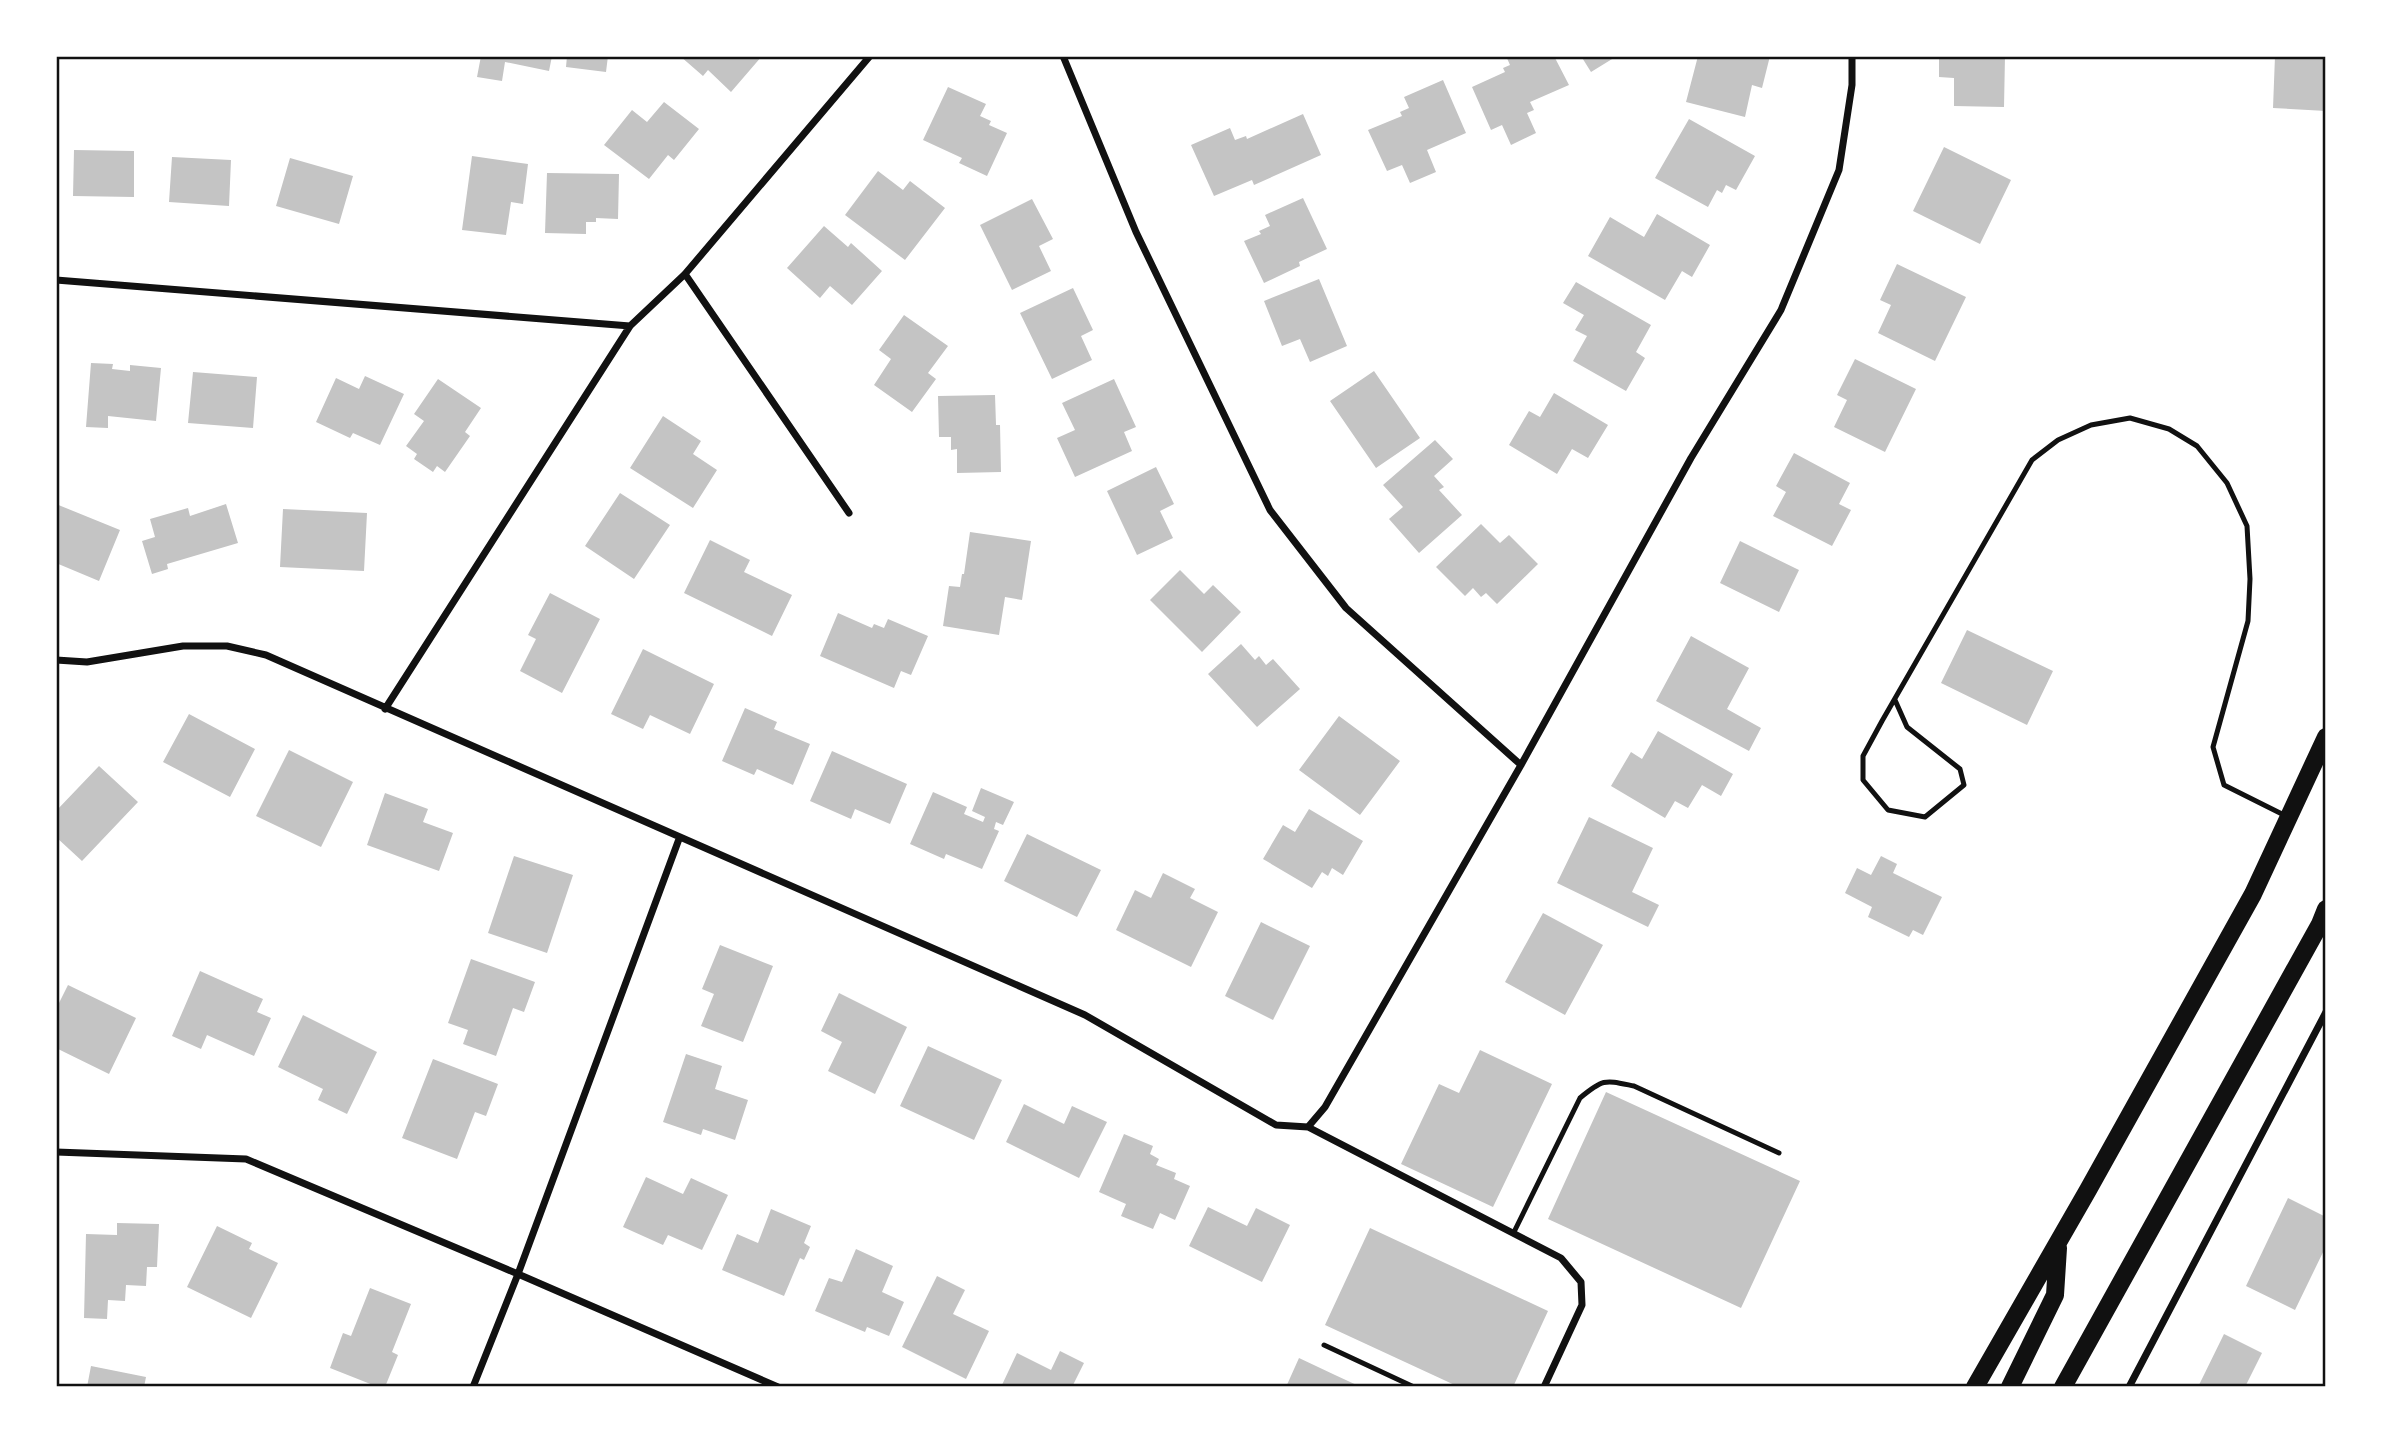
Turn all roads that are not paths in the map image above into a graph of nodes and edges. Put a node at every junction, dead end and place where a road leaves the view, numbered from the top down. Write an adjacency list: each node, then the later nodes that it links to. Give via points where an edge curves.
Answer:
1 (870, 56): 4 (street)
2 (1063, 56): 12 (street, via 1136,232 1270,510 1346,608)
3 (1852, 56): 12 (street, via 1839,170 1781,310 1691,458)
4 (685, 274): 6 (street); 7 (street)
5 (56, 280): 6 (street)
6 (630, 326): 10 (street)
7 (849, 513)
8 (56, 660): 10 (street, via 87,662 183,646 227,646 266,655)
9 (1895, 700): 9 (lane, via 1863,756 1863,780 1888,810 1925,817 1964,785 1960,769 1907,727); 13 (lane, via 2032,460 2058,440 2091,425 2130,418 2169,429 2197,446 2227,483 2246,526 2248,621 2213,747 2224,785)
10 (385, 709): 14 (street)
11 (2326, 737): 13 (main road)
12 (1521, 765): 17 (street, via 1325,1107)
13 (2288, 817): 21 (main road, via 2253,894)
14 (679, 839): 17 (street, via 1085,1015 1276,1125); 22 (street)
15 (2326, 909): 30 (main road)
16 (2326, 1012): 31 (street)
17 (1308, 1126): 20 (street)
18 (56, 1152): 22 (street, via 246,1160)
19 (1779, 1153): 20 (lane, via 1634,1086 1598,1083 1580,1098)
20 (1514, 1233): 27 (street, via 1560,1258 1581,1282 1582,1305)
21 (2059, 1241): 28 (main road); 29 (main road, via 2055,1295)
22 (518, 1274): 24 (street); 25 (street)
23 (1324, 1345): 26 (lane)
24 (473, 1387)
25 (778, 1387)
26 (1414, 1387)
27 (1545, 1387)
28 (1975, 1387)
29 (2010, 1387)
30 (2063, 1387)
31 (2129, 1387)

